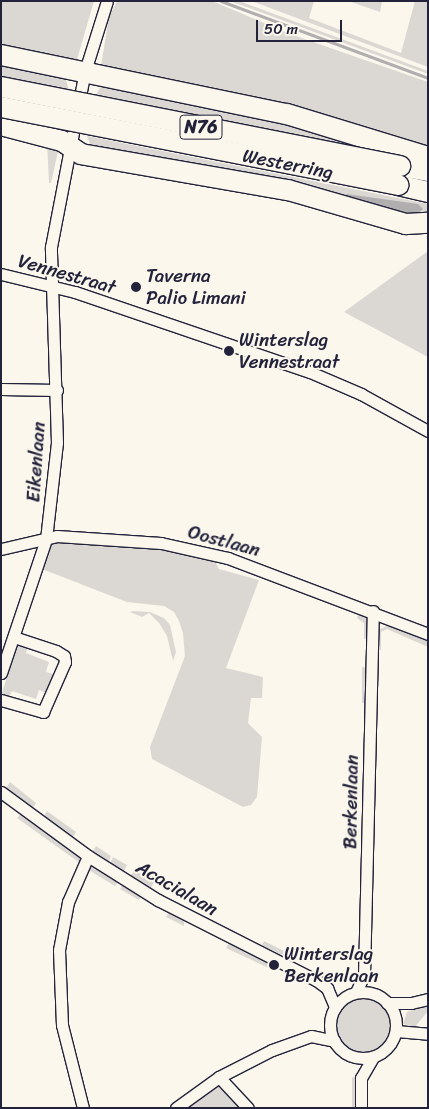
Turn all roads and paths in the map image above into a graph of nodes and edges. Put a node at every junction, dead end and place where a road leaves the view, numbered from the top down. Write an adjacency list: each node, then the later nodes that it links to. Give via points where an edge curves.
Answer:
1 (106, 1): 3 (street, Eikenlaan)
2 (1, 55): 3 (highway)
3 (85, 71): 7 (street, Eikenlaan); 8 (highway, via 287,114)
4 (1, 87): 10 (highway, Westerring / N76, bridge)
5 (1, 107): 10 (highway, Westerring / N76, bridge)
6 (1, 126): 7 (highway, via 62,140)
7 (70, 146): 12 (highway, via 81,154 288,190 406,224); 14 (street, Eikenlaan, via 51,247)
8 (428, 157)
9 (428, 171): 10 (highway, Westerring / N76)
10 (399, 176): 11 (highway, Westerring / N76)
11 (428, 192)
12 (428, 223)
13 (1, 274): 14 (street, Vennestraat)
14 (50, 284): 16 (street, Eikenlaan); 17 (street, Vennestraat, via 310,372 361,394)
15 (1, 389): 16 (street)
16 (56, 390): 18 (street, Eikenlaan, via 56,452)
17 (428, 431)
18 (46, 539): 19 (street, Oostlaan); 20 (street, Oostlaan, via 82,537 160,543 228,558); 22 (street, Eikenlaan)
19 (1, 549)
20 (373, 611): 21 (street, Oostlaan); 27 (street, Berkenlaan)
21 (428, 634)
22 (14, 636): 23 (street, Eikenlaan); 24 (street, via 56,651 64,656 65,662 43,712)
23 (1, 673)
24 (1, 700)
25 (1, 792): 26 (street, Acacialaan)
26 (88, 856): 28 (street, Acacialaan, via 192,918); 45 (street, via 68,902 59,950 62,1026)
27 (364, 975): 29 (street); 30 (street, Berkenlaan)
28 (327, 988): 30 (street, Acacialaan); 34 (street)
29 (373, 993): 30 (street); 32 (street)
30 (352, 994): 34 (street)
31 (428, 999): 33 (street)
32 (387, 1003): 33 (street); 35 (street)
33 (411, 1003): 35 (street)
34 (335, 1007): 36 (street)
35 (396, 1019): 37 (street)
36 (330, 1022): 39 (street); 40 (street)
37 (396, 1031): 38 (street); 42 (street, via 387,1046)
38 (428, 1034)
39 (311, 1036): 40 (street); 43 (street, via 263,1054)
40 (334, 1041): 41 (street)
41 (352, 1056): 42 (street); 44 (street)
42 (372, 1057): 44 (street)
43 (219, 1077): 46 (street); 47 (street)
44 (362, 1078): 48 (street)
45 (83, 1108)
46 (176, 1108)
47 (248, 1108)
48 (361, 1108)

